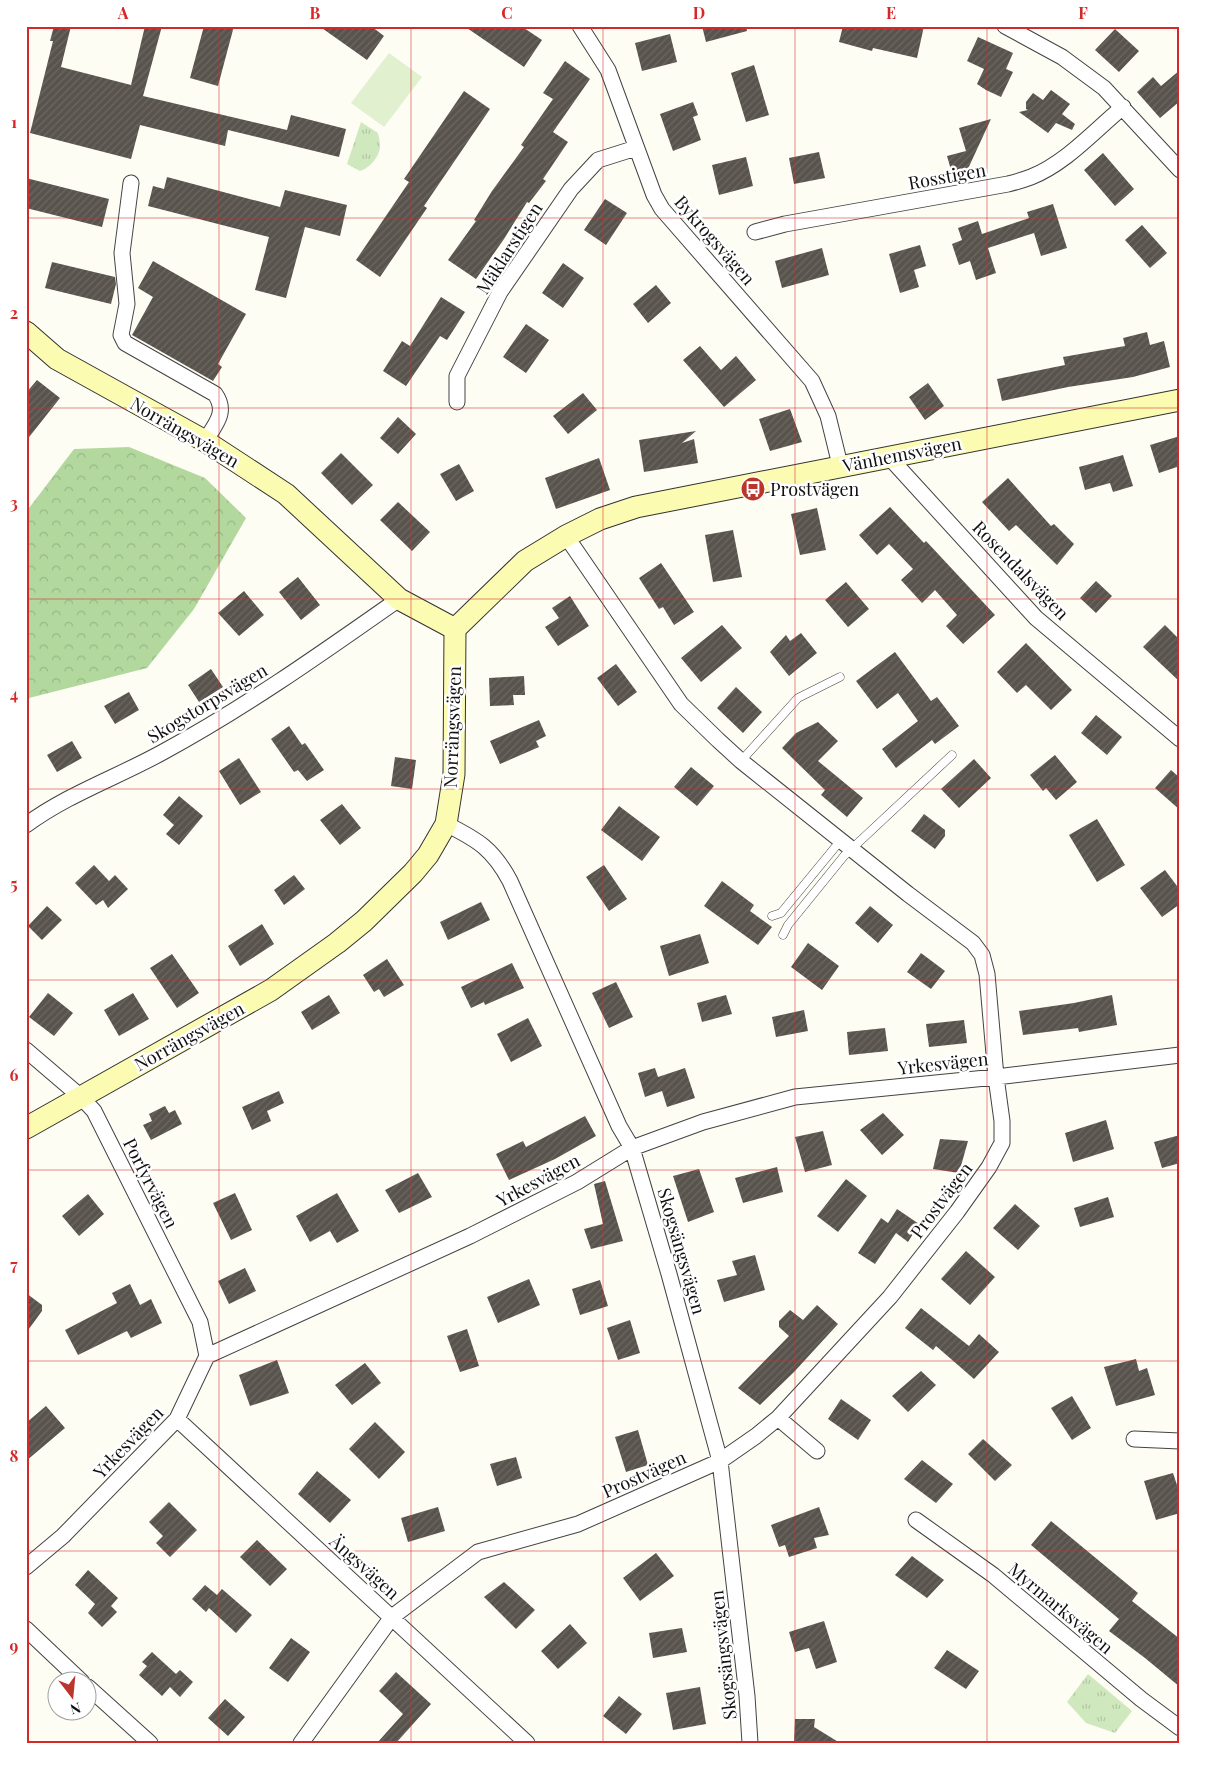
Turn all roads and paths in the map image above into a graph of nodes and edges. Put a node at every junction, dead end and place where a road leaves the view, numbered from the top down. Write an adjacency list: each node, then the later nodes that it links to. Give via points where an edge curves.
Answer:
1 (580, 26): 4 (street, Bykrogsvägen, via 608,70)
2 (1005, 26): 3 (street, via 1062,57 1104,88)
3 (1122, 107): 5 (street); 7 (street, Rosstigen, via 1068,154 1031,177)
4 (636, 148): 10 (street, Mäklarstigen, via 598,160 571,188 500,292 457,376); 13 (street, Bykrogsvägen, via 662,209 812,381 828,416)
5 (1180, 170)
6 (131, 183): 11 (street, via 122,253 127,304 122,339 215,394 221,408)
7 (755, 232)
8 (26, 332): 11 (street, Norrängsvägen, via 57,359)
9 (1180, 400): 12 (street, Vänhemsvägen)
10 (457, 402)
11 (205, 441): 15 (street, Norrängsvägen, via 286,494)
12 (889, 457): 13 (street, Vänhemsvägen); 18 (street, Rosendalsvägen, via 1036,618)
13 (840, 465): 14 (street, Vänhemsvägen, via 636,507 600,519)
14 (566, 536): 16 (street, Vänhemsvägen, via 525,561); 20 (street, Prostvägen, via 681,704)
15 (399, 599): 16 (street, Norrängsvägen); 22 (street, Skogstorpsvägen, via 268,690 163,753)
16 (455, 629): 21 (street, Norrängsvägen, via 454,774)
17 (840, 677): 20 (lane, via 798,698)
18 (1180, 739)
19 (952, 755): 23 (lane, via 867,833)
20 (742, 761): 23 (street, Prostvägen)
21 (446, 824): 29 (street, Norrängsvägen, via 413,873 337,943 271,990); 31 (street, Skogsängsvägen, via 469,835 500,862 619,1126)
22 (26, 825)
23 (847, 844): 24 (lane, via 781,913); 25 (lane, via 844,856); 28 (street, Prostvägen, via 982,954 987,974)
24 (772, 916)
25 (783, 935)
26 (26, 1050): 29 (street, Porfyrvägen)
27 (1180, 1055): 28 (street, Yrkesvägen)
28 (996, 1077): 31 (street, Yrkesvägen, via 795,1097 704,1122); 33 (street, Prostvägen, via 1002,1142 989,1167 890,1297)
29 (81, 1097): 30 (street, Norrängsvägen); 32 (street, Porfyrvägen, via 94,1111 200,1322)
30 (26, 1128)
31 (632, 1148): 32 (street, Yrkesvägen, via 577,1182 470,1236); 38 (street, Skogsängsvägen)
32 (208, 1356): 34 (street, Yrkesvägen)
33 (778, 1418): 37 (street); 38 (street, Prostvägen)
34 (177, 1419): 40 (street, Yrkesvägen, via 63,1536); 41 (street, Ängsvägen)
35 (1134, 1439): 36 (street)
36 (1180, 1441)
37 (817, 1451)
38 (720, 1460): 41 (street, Prostvägen, via 578,1524 478,1552); 49 (street, Skogsängsvägen)
39 (916, 1520): 45 (street, Myrmarksvägen, via 992,1575)
40 (26, 1567)
41 (392, 1617): 47 (street, Prostvägen); 48 (street, Ängsvägen)
42 (26, 1629): 43 (street)
43 (71, 1672)
44 (98, 1695): 46 (street)
45 (1180, 1728)
46 (150, 1743)
47 (301, 1743)
48 (527, 1743)
49 (750, 1743)

